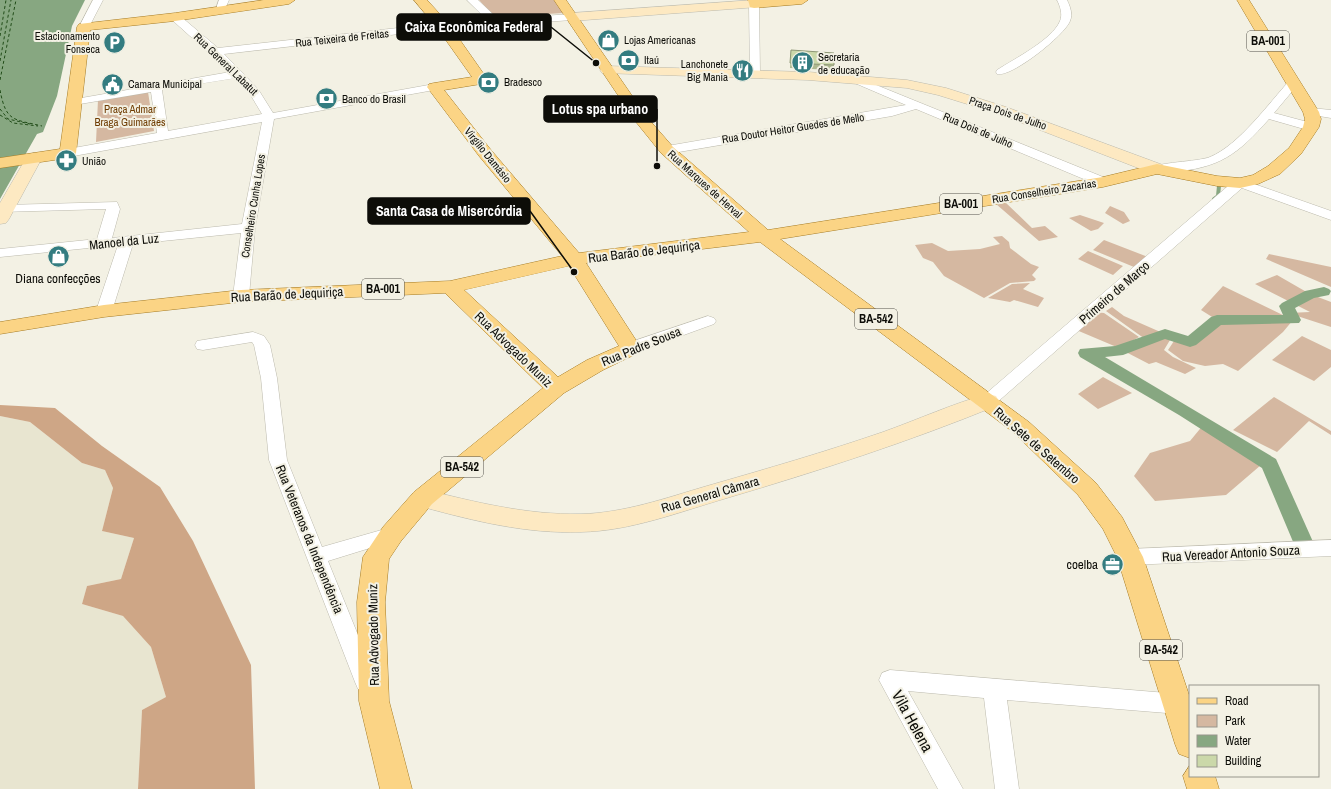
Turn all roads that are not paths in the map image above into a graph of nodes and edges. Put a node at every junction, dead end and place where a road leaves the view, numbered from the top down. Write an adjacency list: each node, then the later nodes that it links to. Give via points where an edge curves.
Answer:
1 (98, 0): 16 (street)
2 (289, 0): 11 (main road)
3 (420, 0): 15 (main road)
4 (472, 0): 14 (street)
5 (560, 0): 13 (main road, Rua Marques de Herval)
6 (802, 0): 9 (main road)
7 (1062, 0): 19 (street, via 1066,12 1062,27)
8 (1243, 0): 23 (main road, BA-001)
9 (754, 2): 10 (street); 21 (street)
10 (732, 3): 13 (street)
11 (222, 5): 12 (main road)
12 (176, 17): 16 (main road); 17 (street, Rua General Labatut)
13 (572, 17): 14 (street, Rua Teixeira de Freitas); 18 (main road, Rua Marques de Herval)
14 (495, 22): 15 (street, Rua Teixeira de Freitas)
15 (442, 26): 17 (street, Rua Teixeira de Freitas); 24 (main road, via 481,80)
16 (84, 27): 26 (main road)
17 (214, 52): 20 (street, Rua General Labatut)
18 (607, 70): 21 (street, Praça Dois de Julho); 33 (main road, Rua Marques de Herval)
19 (1001, 72)
20 (237, 74): 25 (street); 30 (street, Rua General Labatut, via 259,95)
21 (756, 74): 22 (street, Praça Dois de Julho)
22 (854, 79): 27 (street, Rua Dois de Julho); 37 (street, Praça Dois de Julho, via 924,87 973,100)
23 (1294, 82): 28 (street, BA-001); 31 (main road, BA-001)
24 (434, 87): 30 (street); 47 (main road, Virgílio Damásio, via 485,153)
25 (156, 88): 26 (street); 32 (street)
26 (74, 102): 34 (main road)
27 (918, 105): 33 (street, Rua Doutor Heitor Guedes de Mello, via 892,112); 38 (street, Rua Dois de Julho)
28 (1266, 114): 31 (street); 37 (street, BA-001, via 1247,135 1217,159)
29 (1331, 114): 31 (street)
30 (270, 117): 32 (street); 42 (street, Conselheiro Cunha Lopes)
31 (1311, 120): 39 (main road, BA-001, via 1295,151 1274,170 1258,179)
32 (163, 136): 34 (street)
33 (667, 150): 43 (main road, Rua Marques de Herval)
34 (68, 153): 35 (main road)
35 (30, 159): 36 (main road); 40 (street)
36 (0, 163)
37 (1156, 169): 38 (main road, Rua Conselheiro Zacarias / BA-001); 39 (main road, BA-001)
38 (1103, 182): 43 (main road, Rua Conselheiro Zacarias / BA-001)
39 (1240, 183): 41 (street); 56 (street, Primeiro de Março)
40 (3, 214): 45 (street, via 112,205)
41 (1331, 216)
42 (248, 228): 44 (street, Manoel da Luz); 49 (street, Conselheiro Cunha Lopes)
43 (764, 236): 47 (main road, Rua Barão de Jequiriça / BA-001); 56 (main road, Rua Sete de Setembro / BA-542)
44 (127, 241): 45 (street, Manoel da Luz); 50 (street)
45 (103, 243): 46 (street, Manoel da Luz)
46 (0, 254)
47 (574, 259): 48 (main road, Rua Barão de Jequiriça / BA-001); 54 (main road, Virgílio Damásio)
48 (450, 286): 49 (main road, Rua Barão de Jequiriça / BA-001); 55 (main road, Rua Advogado Muniz)
49 (241, 296): 50 (main road, Rua Barão de Jequiriça / BA-001)
50 (104, 311): 52 (main road, Rua Barão de Jequiriça / BA-001)
51 (708, 321): 54 (street, Rua Padre Sousa)
52 (0, 328)
53 (203, 344): 60 (street, Rua Veteranos da Independência, via 253,337 262,345 269,378 278,460)
54 (631, 348): 55 (main road, Rua Padre Sousa)
55 (556, 388): 57 (main road, Rua Advogado Muniz / BA-542)
56 (988, 401): 57 (street, Rua General Câmara, via 929,426 879,443 632,517 582,523 517,520); 61 (main road, Rua Sete de Setembro / BA-542, via 1044,447 1086,488 1113,524)
57 (423, 498): 58 (main road, Rua Advogado Muniz / BA-542)
58 (392, 534): 60 (street); 63 (main road, Rua Advogado Muniz / BA-542, via 376,557 373,574 370,602)
59 (1331, 548): 61 (street, Rua Vereador Antonio Souza)
60 (317, 556): 63 (street, Rua Veteranos da Independência)
61 (1130, 557): 64 (main road, Rua Sete de Setembro / BA-542)
62 (994, 688): 64 (street, Vila Helena); 68 (street, Vila Helena, via 890,680); 69 (street)
63 (374, 701): 67 (main road, Rua Veteranos da Independência / BA-542)
64 (1178, 704): 65 (main road, Rua Sete de Setembro / BA-542)
65 (1189, 741)
66 (1199, 777): 70 (main road)
67 (396, 789)
68 (951, 789)
69 (1007, 789)
70 (1203, 789)

